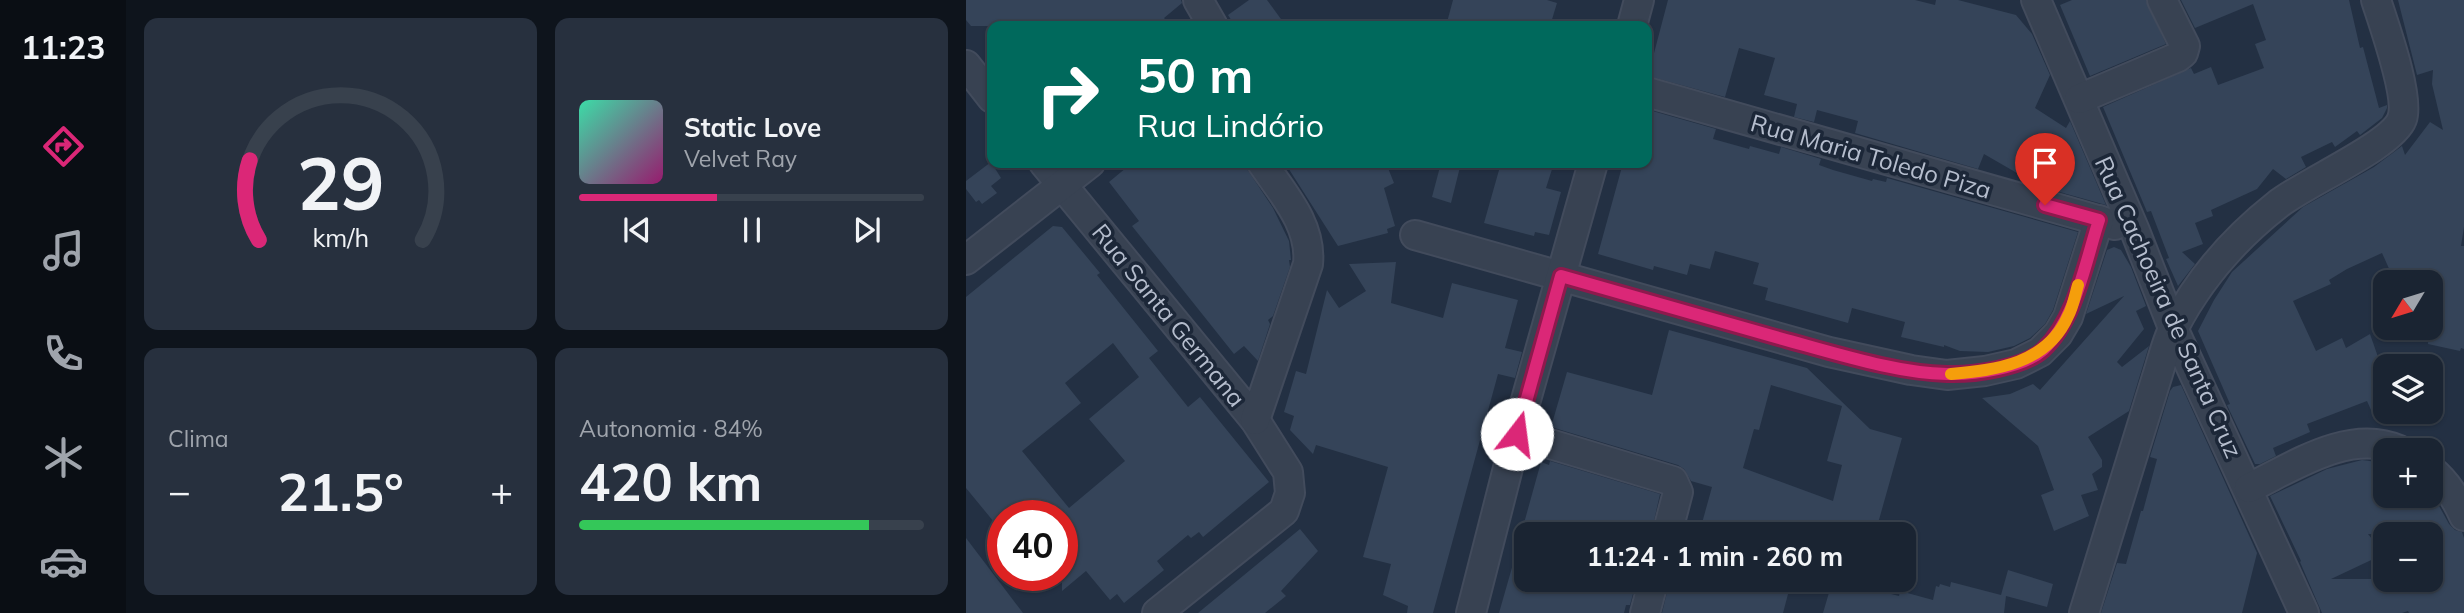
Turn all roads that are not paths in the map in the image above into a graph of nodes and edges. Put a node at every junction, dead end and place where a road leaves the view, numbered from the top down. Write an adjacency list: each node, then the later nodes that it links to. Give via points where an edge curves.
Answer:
1 (1198, 0): 6 (street)
2 (1639, 0): 7 (street)
3 (2036, 0): 11 (street, Rua Cachoeira de Santa Cruz)
4 (2162, 0): 11 (street, via 2185,46 2183,53)
5 (2376, 0): 22 (street, via 2402,93 2404,116 2397,130 2278,204 2220,258)
6 (1210, 21)
7 (1633, 21)
8 (966, 65): 9 (street)
9 (987, 92)
10 (1652, 93): 17 (street, Rua Maria Toledo Piza)
11 (2079, 99): 18 (street, Rua Cachoeira de Santa Cruz)
12 (1048, 168): 16 (street, Rua Santa Germana)
13 (1084, 168): 16 (street)
14 (1265, 168): 23 (street, via 1297,214 1309,252)
15 (1592, 168): 21 (street)
16 (1062, 185): 20 (street); 23 (street, Rua Santa Germana)
17 (2099, 220): 18 (street, Rua Maria Toledo Piza); 21 (street, via 2068,317 2058,334 2040,352 2016,364 1985,371 1947,374 1911,370 1843,355)
18 (2135, 231): 22 (street, Rua Cachoeira de Santa Cruz)
19 (1415, 235): 21 (street)
20 (968, 253)
21 (1561, 276): 24 (street)
22 (2173, 328): 27 (street, Rua Cachoeira de Santa Cruz); 34 (street)
23 (1255, 420): 31 (street, Rua Santa Germana, via 1288,472 1290,493 1284,511)
24 (1517, 434): 29 (street, via 1673,481 1678,492); 32 (street)
25 (2373, 443): 27 (street, via 2336,447)
26 (2445, 473): 28 (street)
27 (2249, 488): 35 (street, Rua Cachoeira de Santa Cruz)
28 (2464, 516)
29 (1670, 522)
30 (1651, 592): 33 (street)
31 (1157, 613)
32 (1471, 613)
33 (1645, 613)
34 (2084, 613)
35 (2304, 613)

